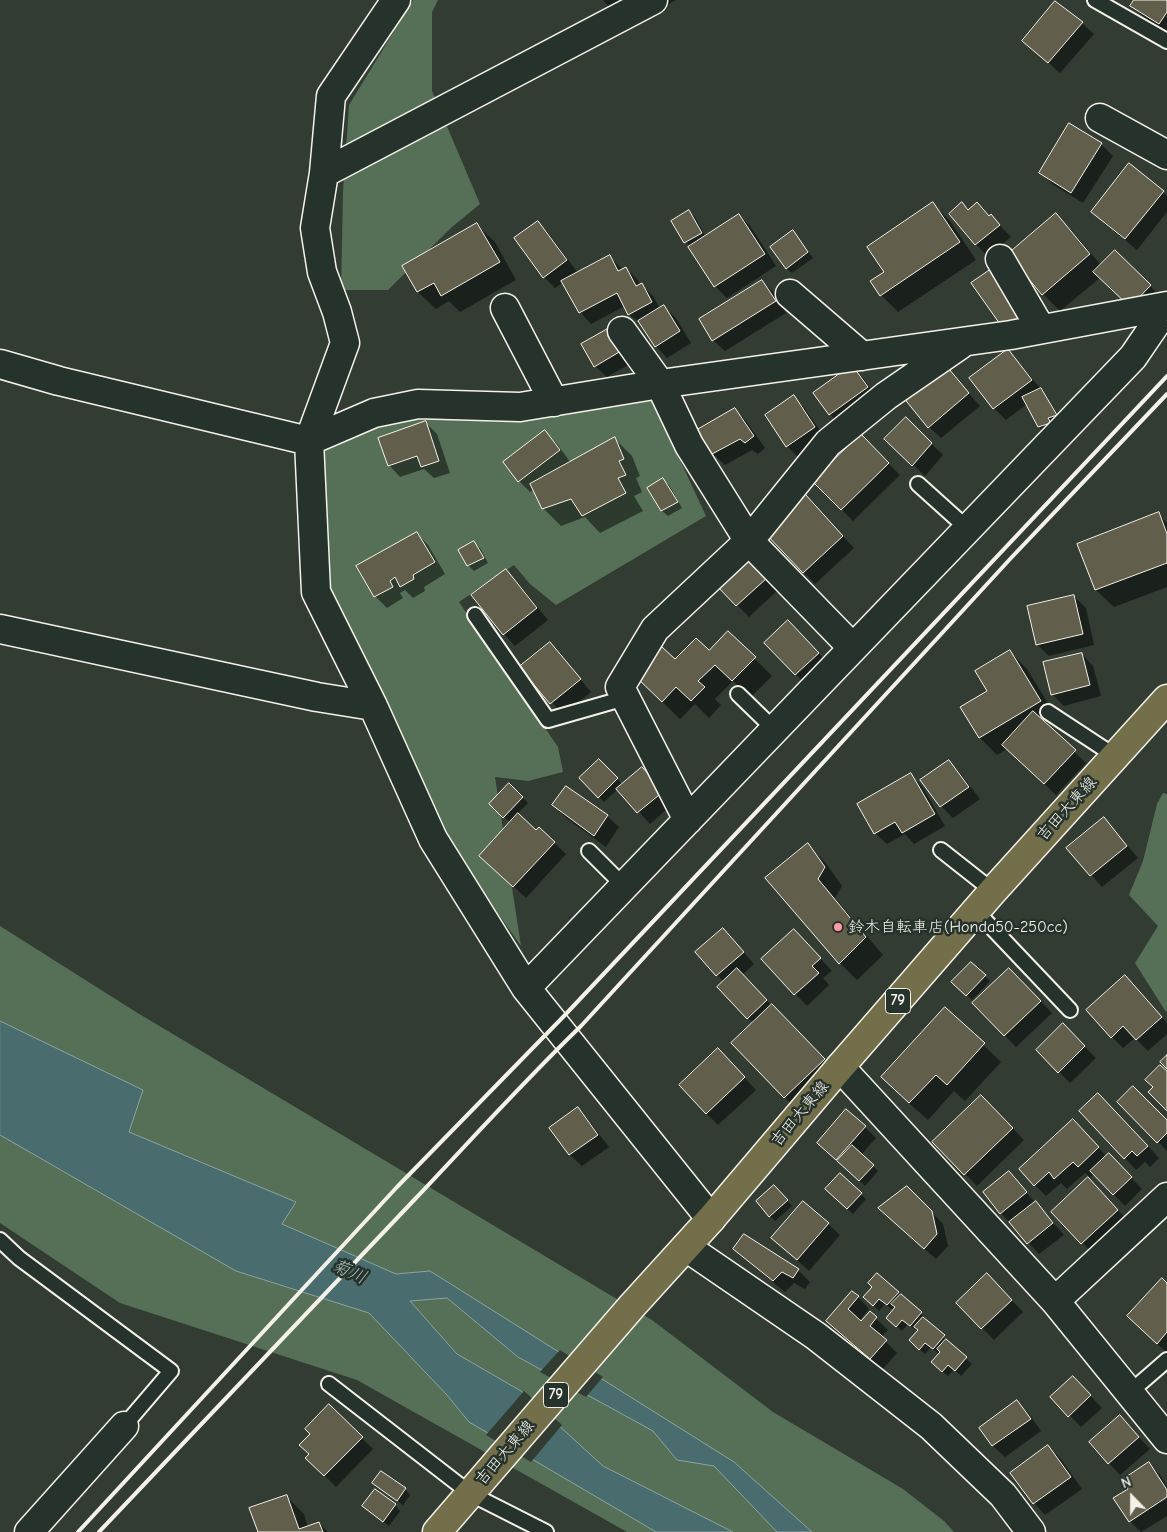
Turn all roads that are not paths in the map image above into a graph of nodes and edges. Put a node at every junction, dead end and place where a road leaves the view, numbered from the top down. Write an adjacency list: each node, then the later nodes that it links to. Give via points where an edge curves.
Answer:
1 (396, 0): 7 (street, via 331,96)
2 (654, 0): 7 (street)
3 (1094, 0): 4 (lane)
4 (1167, 41)
5 (1100, 118): 6 (street)
6 (1167, 155)
7 (324, 173): 19 (street, via 315,228 322,272 346,343)
8 (1000, 259): 12 (street)
9 (790, 294): 15 (street)
10 (1167, 307): 12 (street); 21 (street, via 1133,357)
11 (505, 308): 18 (street)
12 (1041, 329): 14 (street)
13 (622, 332): 17 (street)
14 (966, 341): 15 (street); 22 (street, via 886,396 828,443)
15 (862, 356): 17 (street)
16 (0, 364): 19 (street)
17 (660, 384): 18 (street); 22 (street, via 689,445)
18 (554, 402): 19 (street, via 520,407 418,404 374,413)
19 (309, 441): 29 (street, via 316,592)
20 (918, 484): 21 (lane)
21 (968, 529): 25 (street)
22 (749, 541): 25 (street); 27 (street, via 655,629 620,687)
23 (475, 615): 27 (lane, via 548,720)
24 (0, 629): 29 (street, via 317,697)
25 (853, 648): 31 (street)
26 (738, 694): 31 (lane)
27 (625, 698): 33 (street)
28 (1167, 699): 32 (main road, 吉田大東線 / 79)
29 (373, 706): 38 (street, via 433,839)
30 (1048, 712): 32 (lane)
31 (775, 730): 33 (street)
32 (1115, 756): 37 (main road, 吉田大東線 / 79)
33 (688, 820): 36 (street)
34 (941, 850): 37 (lane)
35 (590, 852): 36 (lane)
36 (624, 886): 38 (street)
37 (985, 902): 39 (lane); 40 (main road, 吉田大東線 / 79)
38 (526, 988): 42 (street)
39 (1070, 1010)
40 (840, 1066): 42 (main road, 吉田大東線 / 79); 45 (street)
41 (1167, 1197): 45 (street)
42 (711, 1219): 44 (main road, 吉田大東線 / 79)
43 (0, 1240): 49 (lane, via 19,1258 171,1371)
44 (686, 1247): 51 (main road, 吉田大東線 / 79); 55 (street, via 816,1336 931,1426 1003,1495)
45 (1055, 1301): 48 (street)
46 (1167, 1360): 48 (lane)
47 (329, 1384): 51 (lane)
48 (1129, 1393): 50 (street)
49 (124, 1426): 52 (street)
50 (1167, 1439)
51 (475, 1488): 53 (main road, 吉田大東線 / 79); 54 (lane)
52 (29, 1532)
53 (437, 1532)
54 (546, 1532)
55 (1032, 1532)

